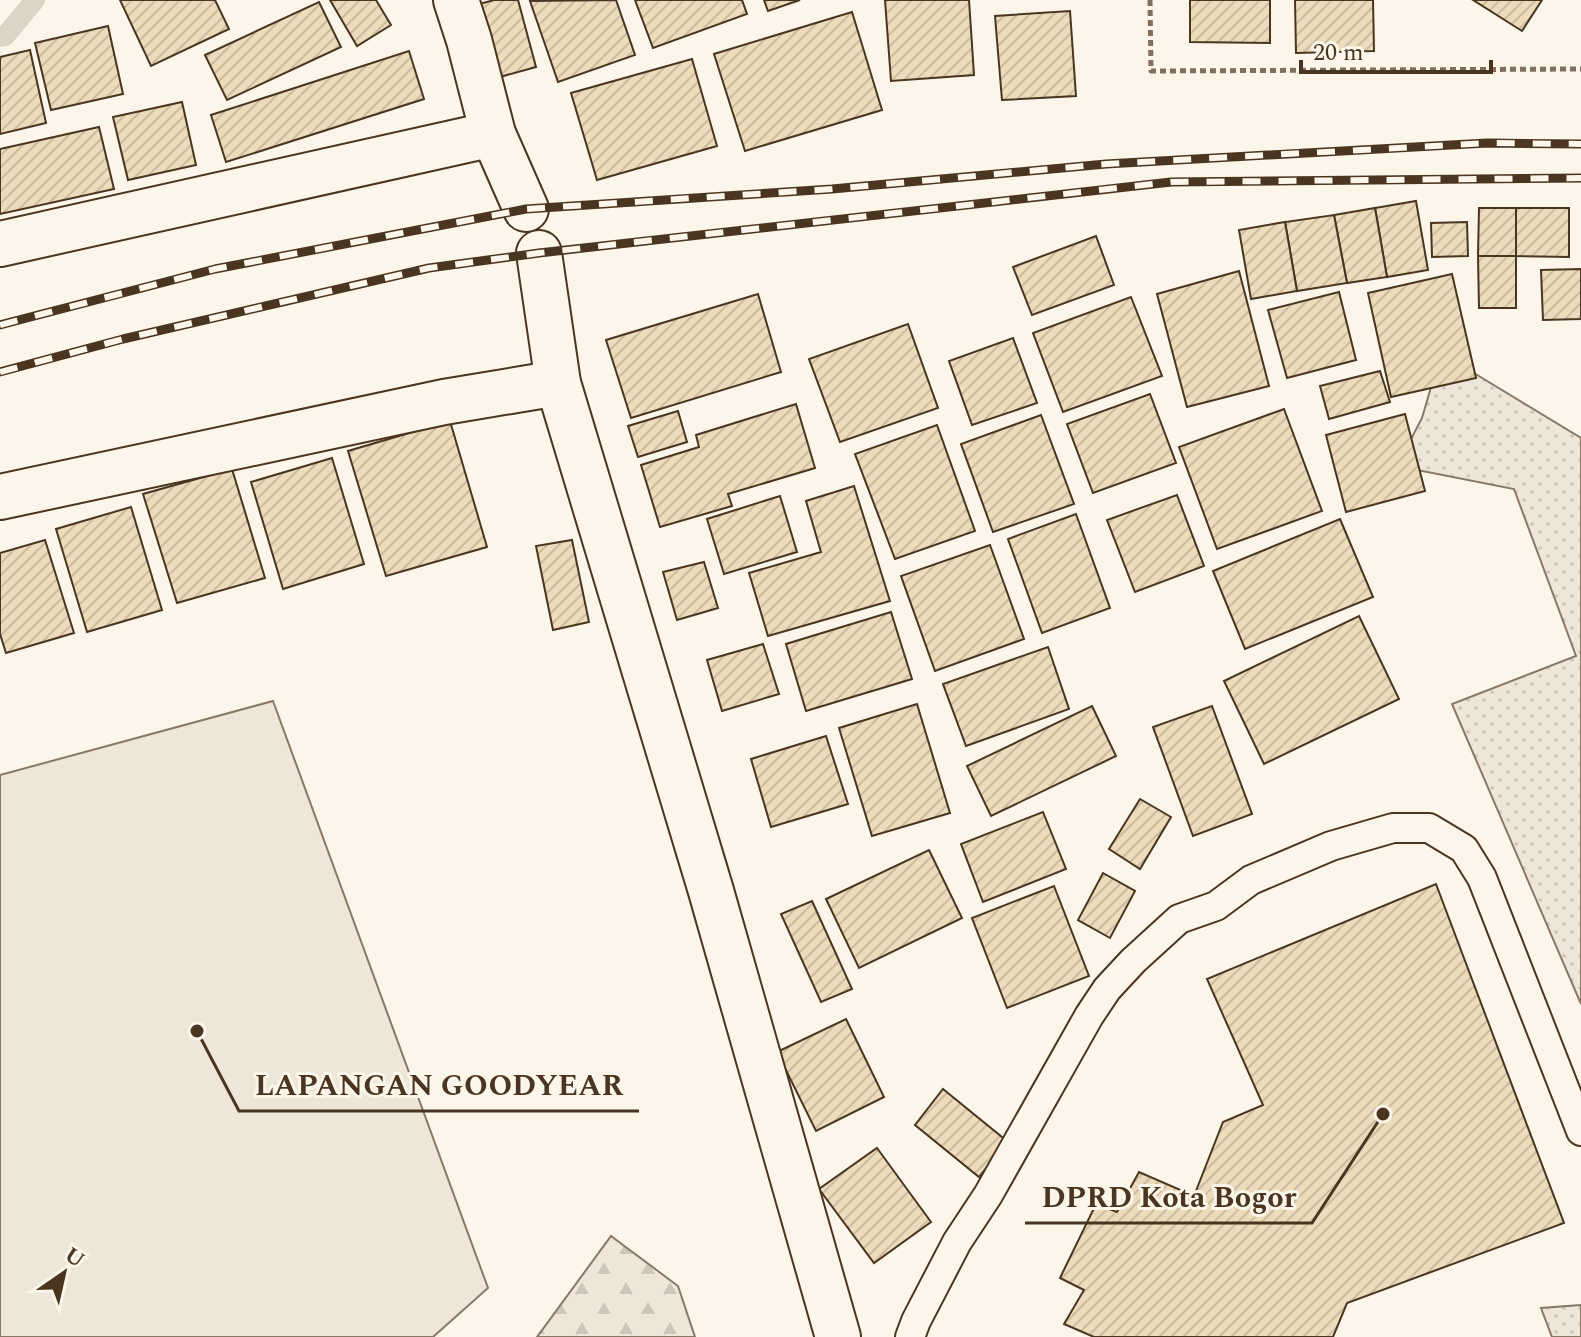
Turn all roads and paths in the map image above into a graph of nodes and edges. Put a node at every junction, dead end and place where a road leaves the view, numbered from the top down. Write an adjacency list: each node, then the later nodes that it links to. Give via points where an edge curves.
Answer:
1 (456, 0): 4 (street)
2 (1150, 0): 3 (path, via 1151,71)
3 (1581, 69)
4 (493, 134): 5 (street); 6 (street)
5 (526, 209)
6 (0, 244)
7 (539, 253): 8 (street)
8 (558, 383): 9 (street, via 444,402); 11 (street)
9 (0, 497)
10 (1581, 1131): 12 (lane, via 1482,878 1464,849 1429,828 1393,828 1331,846 1251,880 1216,906 1179,919 1107,989 957,1242)
11 (838, 1337)
12 (910, 1337)

